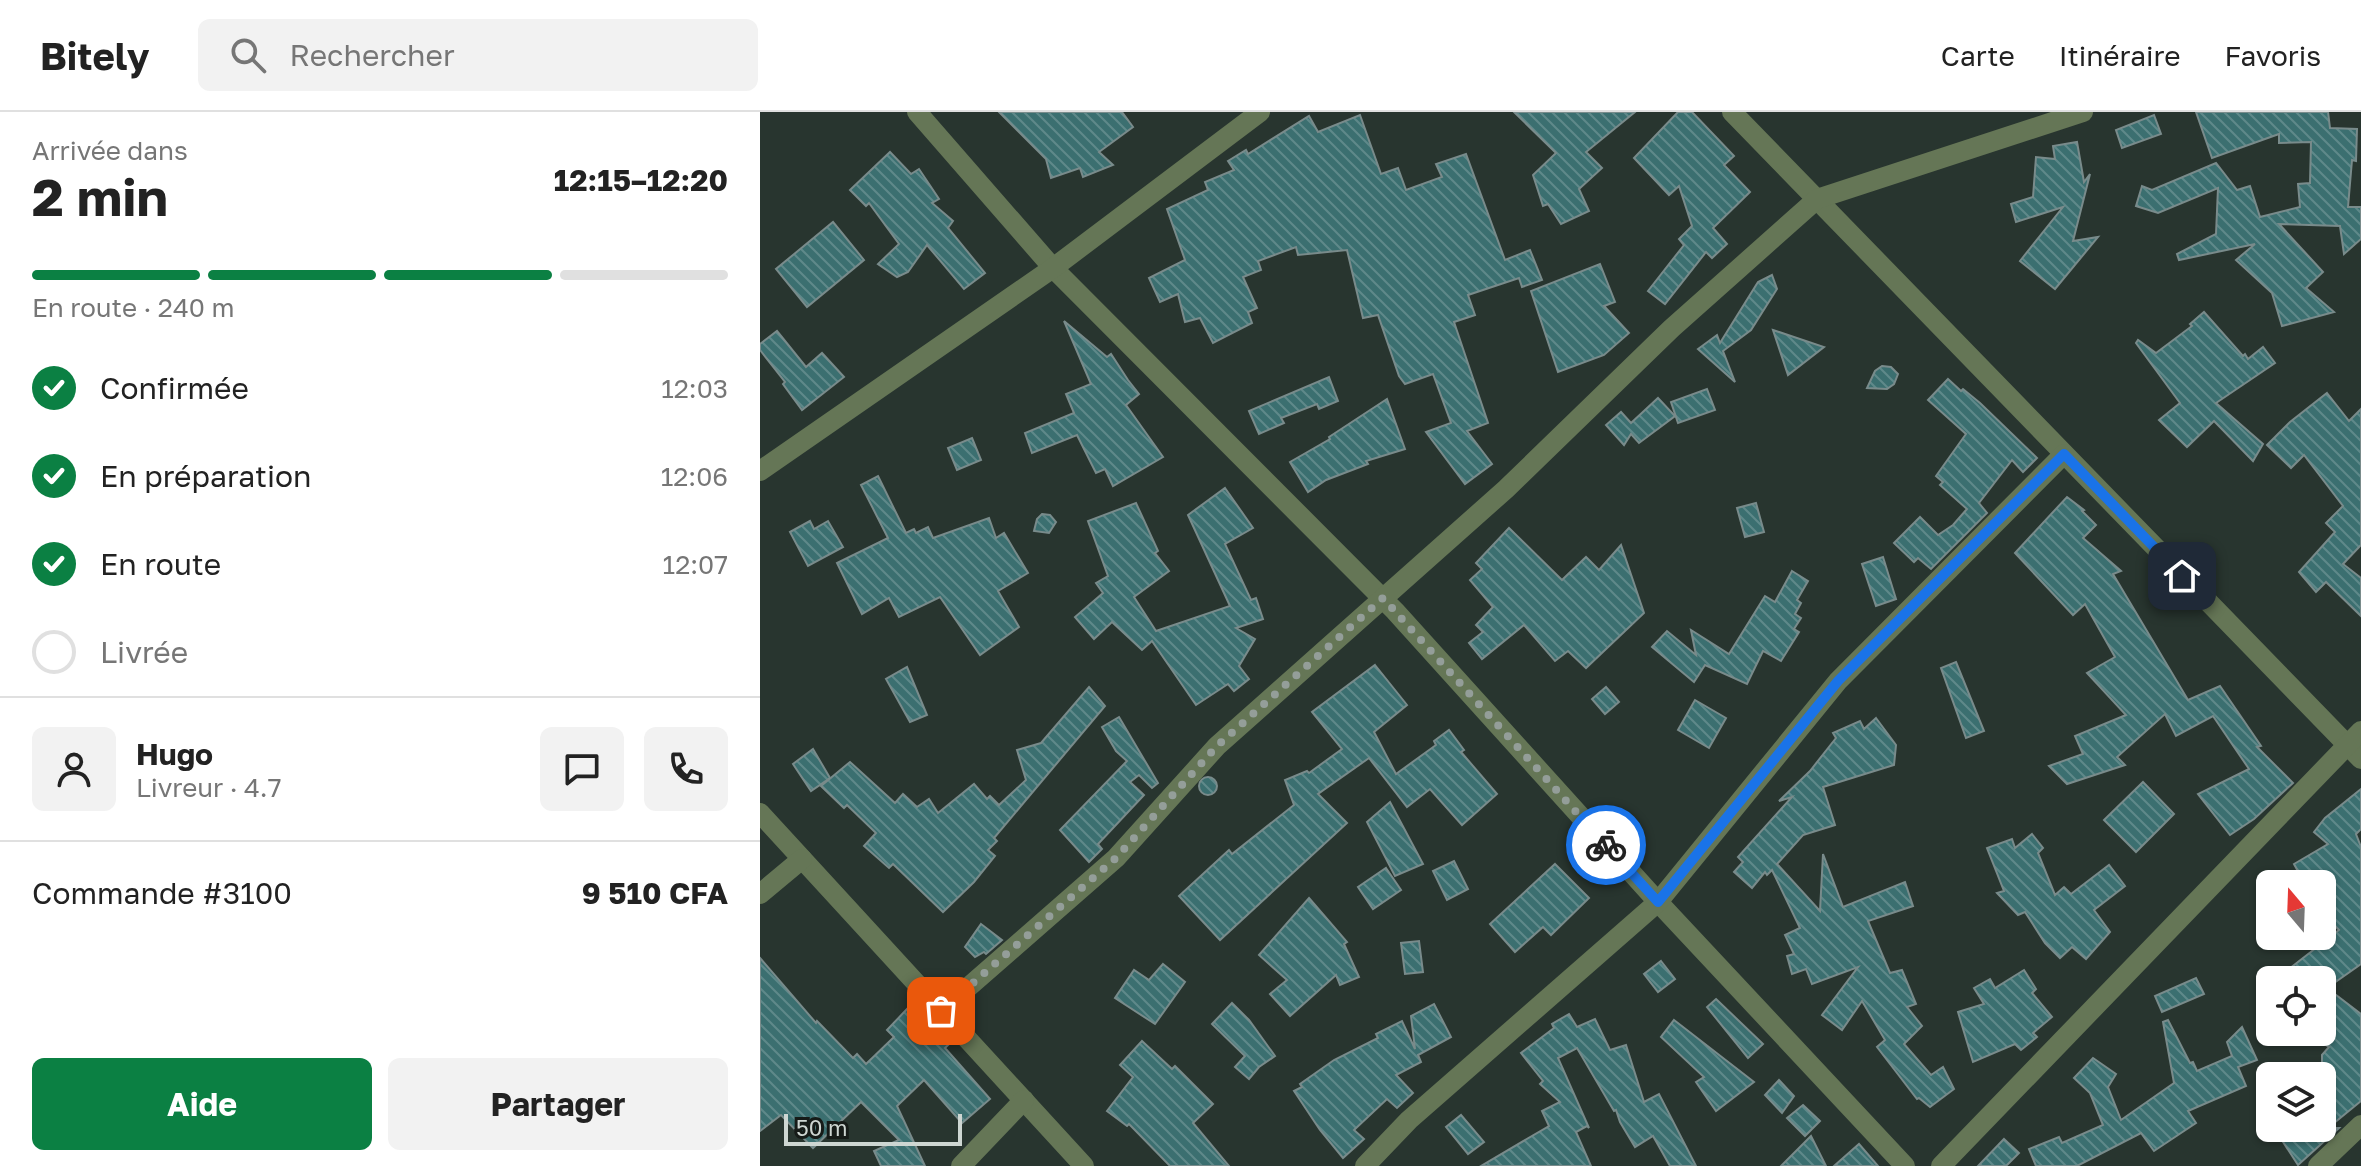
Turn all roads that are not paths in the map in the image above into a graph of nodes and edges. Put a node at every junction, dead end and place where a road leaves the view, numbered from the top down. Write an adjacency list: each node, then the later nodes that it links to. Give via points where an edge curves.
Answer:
1 (917, 112): 6 (street)
2 (1260, 112): 6 (street)
3 (1732, 112): 5 (street)
4 (2083, 112): 5 (street)
5 (1817, 199): 7 (street); 9 (street)
6 (1053, 268): 8 (street); 9 (street)
7 (2064, 454): 10 (street); 14 (street, via 1838,681)
8 (760, 471)
9 (1383, 598): 14 (street); 15 (street, via 1217,746 1116,858)
10 (2356, 745): 22 (street)
11 (760, 813): 12 (street)
12 (802, 859): 13 (street); 15 (street)
13 (760, 894)
14 (1658, 902): 20 (street, via 1409,1120); 21 (street)
15 (941, 1011): 16 (street)
16 (1024, 1100): 18 (street); 19 (street)
17 (2361, 1125): 23 (street)
18 (961, 1166)
19 (1084, 1166)
20 (1365, 1166)
21 (1905, 1166)
22 (1941, 1166)
23 (2318, 1166)

